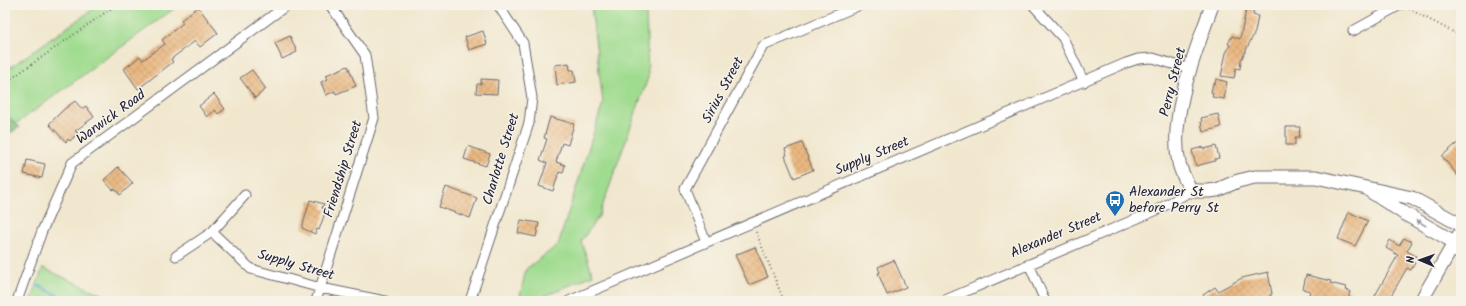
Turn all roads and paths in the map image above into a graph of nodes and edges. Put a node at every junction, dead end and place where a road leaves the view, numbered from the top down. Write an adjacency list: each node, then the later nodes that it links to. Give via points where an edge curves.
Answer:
1 (116, 5): 13 (path)
2 (287, 5): 27 (street, Warwick Road, via 72,163 42,231)
3 (330, 5): 26 (street, Friendship Street, via 365,55 374,118)
4 (498, 5): 30 (street, Charlotte Street, via 523,43 532,98 529,123)
5 (860, 5): 21 (street, Sirius Street, via 762,46 685,189)
6 (1033, 5): 12 (street, via 1063,38)
7 (1212, 5): 11 (street, Perry Street)
8 (1404, 7): 9 (street); 10 (path)
9 (1354, 31)
10 (1461, 36)
11 (1190, 69): 12 (street, Supply Street, via 1145,58 1126,63); 15 (street, Perry Street, via 1181,103 1177,149 1181,170)
12 (1084, 82): 17 (street, Supply Street)
13 (5, 83)
14 (1367, 189): 15 (street, Alexander Street, via 1316,177 1298,176 1255,177 1217,190); 18 (street, Alexander Street, via 1412,198); 22 (street, Alexander Street, one-way to 14)
15 (1191, 191): 25 (street, Alexander Street, via 1157,210)
16 (245, 195): 20 (street)
17 (753, 223): 21 (street, Supply Street); 32 (path)
18 (1461, 225)
19 (1461, 231): 22 (street)
20 (212, 232): 23 (street); 26 (street, Supply Street, via 251,269)
21 (706, 242): 31 (street, Supply Street)
22 (1452, 247): 24 (lane); 35 (street)
23 (176, 256)
24 (1461, 259)
25 (1029, 264): 33 (street, Alexander Street); 34 (street)
26 (321, 288): 28 (street, Friendship Street); 29 (street, Supply Street)
27 (17, 301)
28 (316, 301)
29 (385, 301)
30 (470, 301)
31 (569, 301)
32 (784, 301)
33 (943, 301)
34 (1045, 301)
35 (1421, 301)

